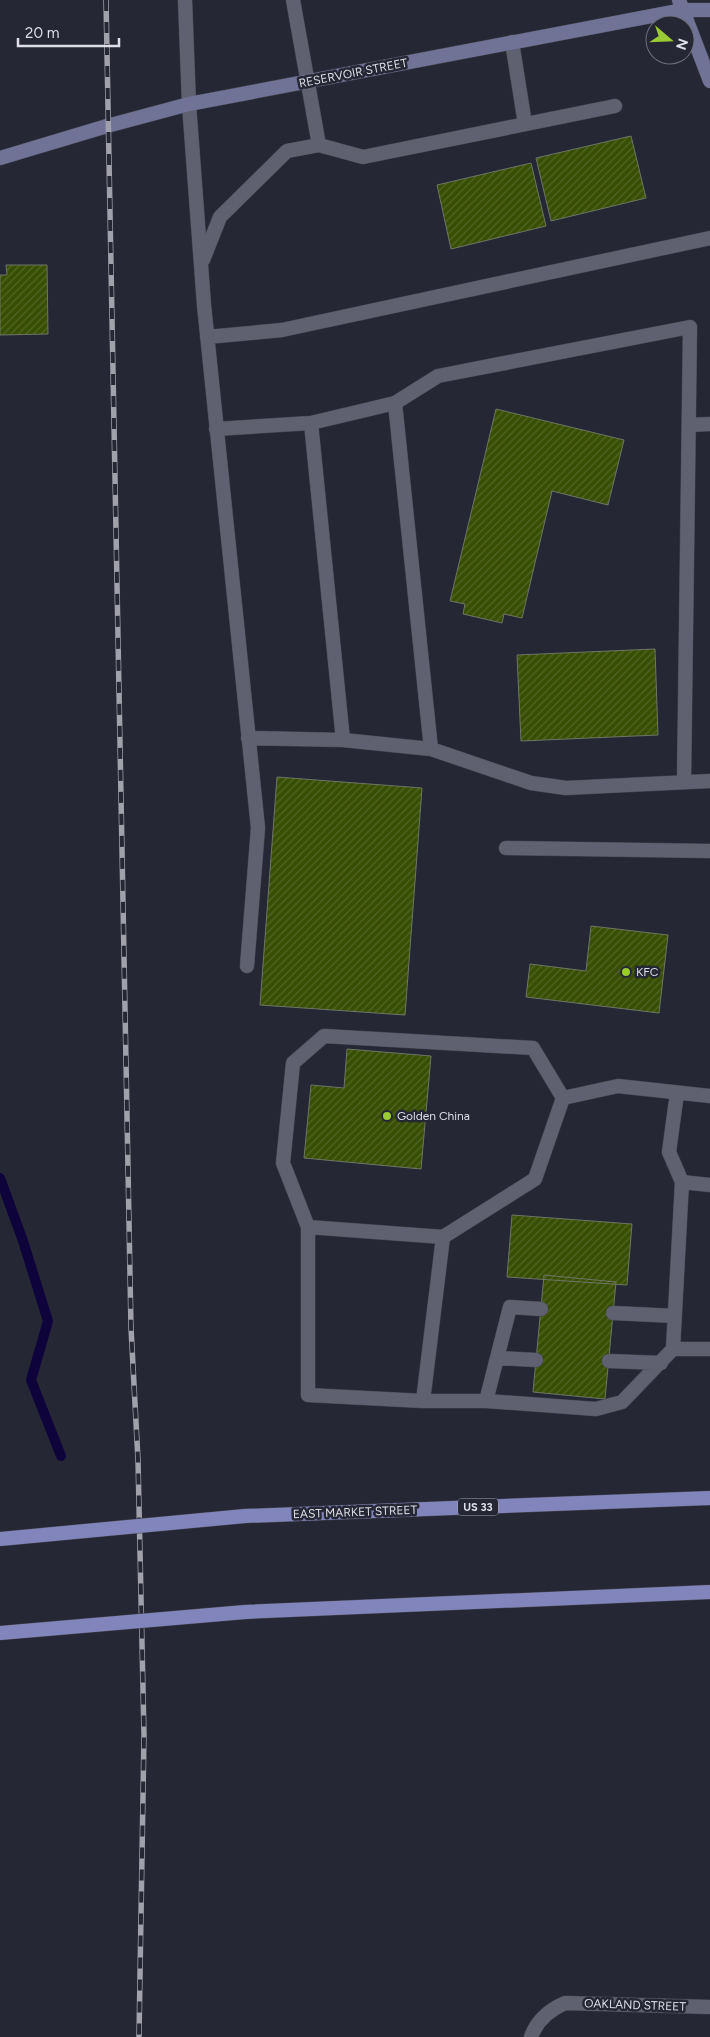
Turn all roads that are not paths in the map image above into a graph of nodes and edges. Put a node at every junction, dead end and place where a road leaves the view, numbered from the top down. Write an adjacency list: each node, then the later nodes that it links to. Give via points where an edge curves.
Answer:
1 (185, 0): 8 (street)
2 (293, 0): 7 (street)
3 (681, 5): 4 (main road, RESERVOIR STREET); 5 (main road, RESERVOIR STREET); 6 (main road)
4 (710, 10)
5 (512, 42): 7 (main road, RESERVOIR STREET); 10 (street)
6 (710, 81)
7 (307, 82): 8 (main road, RESERVOIR STREET); 11 (street)
8 (189, 104): 12 (main road, RESERVOIR STREET); 14 (street)
9 (614, 106): 10 (street)
10 (525, 124): 11 (street, via 363,157)
11 (318, 145): 14 (street, via 287,151 220,217)
12 (0, 158)
13 (710, 238): 15 (street, via 282,330)
14 (201, 266): 15 (street)
15 (207, 337): 20 (street)
16 (395, 403): 17 (street); 19 (street, via 438,376 690,327); 23 (street)
17 (311, 423): 20 (street); 22 (street)
18 (710, 424): 19 (street)
19 (689, 425): 25 (street)
20 (216, 429): 21 (street)
21 (248, 738): 22 (street); 28 (street, via 258,828)
22 (343, 740): 23 (street)
23 (431, 749): 25 (street, via 531,783 566,788)
24 (710, 781): 25 (street)
25 (684, 782)
26 (506, 848): 27 (street)
27 (710, 851)
28 (247, 966)
29 (677, 1092): 30 (street); 31 (street, via 618,1086); 32 (street, via 669,1152)
30 (710, 1096)
31 (562, 1098): 34 (street, via 533,1048 324,1036 293,1064 283,1163); 35 (street, via 535,1179)
32 (682, 1182): 33 (street); 38 (street)
33 (710, 1185)
34 (308, 1227): 35 (street); 45 (street, via 308,1395)
35 (443, 1237): 45 (street)
36 (541, 1309): 41 (street, via 510,1307)
37 (613, 1313): 38 (street)
38 (675, 1316): 39 (street)
39 (674, 1348): 40 (street); 44 (street)
40 (710, 1349)
41 (498, 1358): 42 (street); 46 (street)
42 (536, 1360)
43 (609, 1361): 44 (street)
44 (661, 1363): 46 (street, via 622,1402 596,1409)
45 (423, 1401): 46 (street)
46 (486, 1401)
47 (710, 1498): 48 (main road, EAST MARKET STREET / US 33, bridge, via 245,1516)
48 (0, 1539)
49 (710, 1592): 50 (main road, bridge, via 245,1612)
50 (0, 1632)
51 (710, 2007): 52 (street, OAKLAND STREET, via 565,2003 542,2018)
52 (531, 2037)

